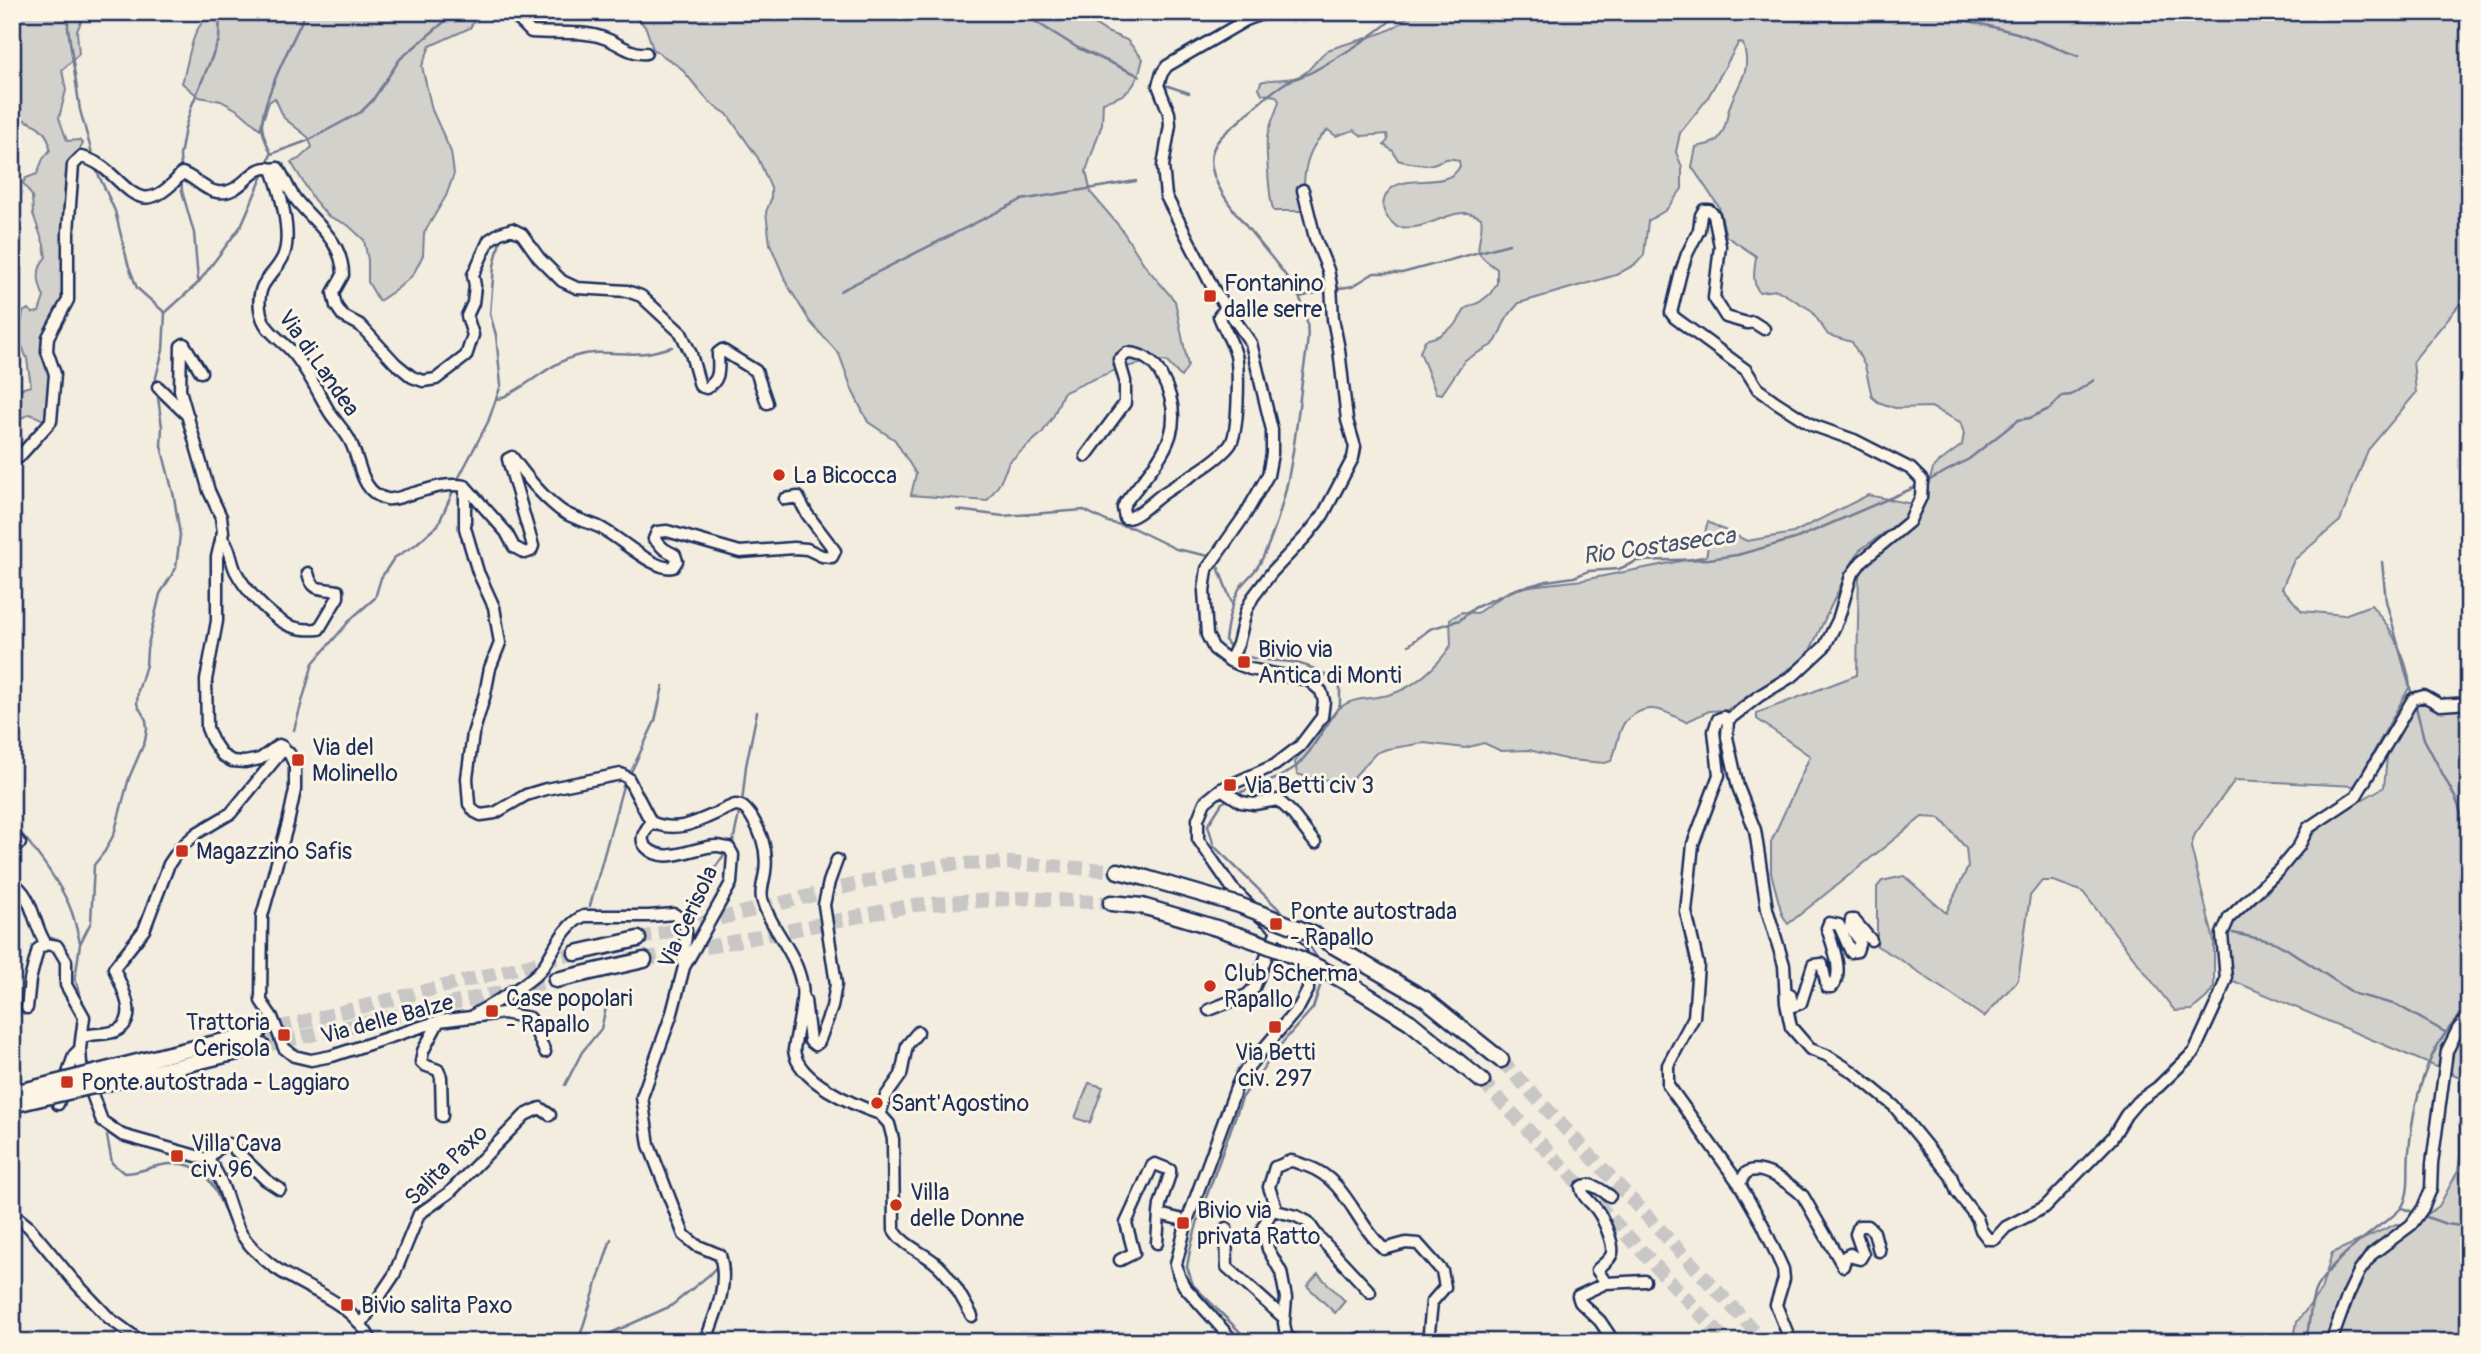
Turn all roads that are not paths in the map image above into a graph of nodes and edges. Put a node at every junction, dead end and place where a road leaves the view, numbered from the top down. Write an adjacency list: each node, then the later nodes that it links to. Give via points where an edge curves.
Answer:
1 (15, 12): 4 (street)
2 (516, 12): 5 (street, via 531,32 587,33)
3 (1266, 12): 8 (street, via 1167,66 1158,85 1170,125 1163,166 1166,196)
4 (12, 21)
5 (646, 53)
6 (272, 169): 12 (street, via 278,167 296,201 337,247 344,275 334,293 336,306 412,377 436,379 466,356 473,335 467,316 473,303 473,275 489,240 512,229 522,234 562,281 577,288 640,296 681,333 700,386 713,384 722,350 756,371); 15 (street, via 259,169 239,188 223,192 205,188 182,173 169,189 144,197 132,194 89,159 81,158 73,165 68,300 48,337 47,351 55,374 51,421 19,457); 16 (street, Via di Landea, via 284,213 286,246 262,286 260,311 266,328 293,353 315,384 351,441 366,484 375,494 388,500 445,485)
7 (1303, 190): 20 (street, via 1328,270 1347,420 1355,447 1323,515 1253,597)
8 (1227, 307): 14 (street, via 1219,316 1237,358 1236,428 1229,447 1135,516 1125,518 1125,503 1171,438 1175,420 1169,389 1159,370 1138,353 1127,353 1119,360 1125,403); 20 (street, via 1251,343 1272,430 1268,475 1207,569 1208,635 1214,649)
9 (1764, 329): 22 (street, via 1754,322 1726,317 1714,298 1720,246 1714,215 1704,210 1671,313 1746,370 1758,389 1776,402 1812,425 1911,469 1923,488 1909,522 1851,576 1825,646 1794,676)
10 (201, 372): 13 (street, via 184,344 181,346 180,390)
11 (158, 387): 13 (street)
12 (767, 403)
13 (188, 416): 18 (street, via 221,517)
14 (1086, 456)
15 (12, 458)
16 (464, 486): 17 (street, via 514,547 531,551 508,459 512,457 527,479 562,512 620,538 650,563 668,569 677,561 654,539 657,532 740,552 794,548 832,557 835,551 798,497); 25 (street, via 465,528 494,607 500,643 473,734 469,804 481,815 495,813 526,795 621,774 628,778)
17 (785, 499)
18 (221, 538): 19 (street, via 227,542 237,573 271,612 288,626 309,630 318,629 338,591 316,587); 23 (street, via 217,621 206,680 207,728 222,755 233,761 260,759 279,745)
19 (308, 572)
20 (1231, 659): 24 (street, via 1250,669 1308,680 1321,691 1324,706 1319,722 1287,757)
21 (2469, 703): 38 (street, via 2440,705 2424,696 2413,699 2356,796 2308,828 2280,869 2229,918 2222,934 2226,979 2194,1052 2137,1102 2112,1138 2045,1207 2006,1227 1995,1239 1985,1236 1951,1176 1894,1106 1799,1037 1787,1018)
22 (1728, 720): 38 (street, via 1738,787 1755,830 1767,909); 61 (street, via 1718,719 1714,731 1719,775 1693,845 1686,912 1698,972 1694,1017 1666,1075 1668,1086)
23 (282, 751): 45 (street, Via delle Balze, via 289,752 295,765 295,790 262,916 261,1001 284,1048 311,1060); 47 (street, via 231,813 189,839 169,864 144,930 114,968 128,1000 125,1021 114,1031)
24 (1223, 791): 26 (street, via 1241,802 1278,800); 31 (street, via 1205,803 1198,819 1198,839 1232,888)
25 (651, 822): 37 (street, Via Cerisola, via 643,836 648,850 673,855 719,845 733,855 731,883); 40 (street, via 675,828 735,805 746,809 758,826 765,850 761,896 788,944)
26 (1315, 843)
27 (837, 860): 40 (street, via 824,905 836,984 815,1045 810,1041)
28 (1118, 871): 51 (highway, bridge, via 1239,905 1313,934 1425,999)
29 (12, 883): 34 (street, via 21,888)
30 (1111, 902): 52 (highway, bridge, via 1142,906 1267,946 1330,973 1410,1022)
31 (1277, 930): 42 (street, via 1254,988); 67 (street, via 1301,952 1308,990 1243,1073)
32 (638, 939): 35 (highway)
33 (1871, 940): 38 (street, via 1851,920 1850,927 1860,941 1857,951 1851,952 1839,925 1829,923 1838,979 1827,987 1822,964 1813,965 1796,1006 1791,1002 1788,970)
34 (46, 944): 41 (street, via 38,949); 47 (street, via 57,946 66,961 66,985 84,1017)
35 (576, 953)
36 (644, 960): 39 (highway)
37 (684, 967): 43 (street, Via delle Balze, via 687,930 683,919 674,914 584,916 557,942 541,970); 80 (street, Via Cerisola, via 642,1097 649,1145 684,1235 719,1255 723,1266 722,1292)
38 (1784, 968)
39 (556, 980)
40 (803, 987): 57 (street, via 795,1060 837,1096)
41 (27, 1008)
42 (1209, 1010)
43 (471, 1016): 45 (street, Via delle Balze); 50 (street, via 503,1013 530,1018)
44 (2469, 1016): 88 (street, via 2447,1051 2431,1189 2423,1208 2412,1225 2372,1254 2359,1272)
45 (439, 1021): 59 (street, via 421,1062 438,1070 441,1077)
46 (918, 1032): 57 (street, via 907,1045 901,1075)
47 (82, 1037): 49 (street)
48 (260, 1040): 54 (highway, bridge)
49 (80, 1049): 55 (street); 60 (street, via 102,1121 122,1135)
50 (545, 1052)
51 (1501, 1060)
52 (1482, 1081)
53 (12, 1093): 54 (highway)
54 (36, 1093): 56 (highway)
55 (58, 1104)
56 (12, 1105)
57 (880, 1114): 75 (street, via 893,1139 894,1230 949,1278)
58 (550, 1115): 77 (street, Salita Paxo, via 540,1108 525,1115 449,1193 419,1214 394,1275)
59 (442, 1116)
60 (207, 1159): 62 (street, via 229,1144); 77 (street, via 221,1181 237,1227 250,1245)
61 (1740, 1185): 70 (street, via 1745,1174 1763,1171 1794,1187 1843,1266 1846,1256 1860,1259 1863,1254 1856,1234 1859,1226 1874,1232); 87 (street, via 1783,1269 1776,1305)
62 (280, 1189)
63 (1610, 1196): 73 (street, via 1596,1186 1581,1187 1606,1226 1613,1251 1597,1270)
64 (1272, 1210): 74 (street, via 1308,1222); 76 (street, via 1263,1227 1268,1249 1281,1272); 85 (street, via 1275,1205 1269,1187 1275,1167 1292,1161 1332,1180 1384,1250 1418,1244 1442,1271 1445,1287 1432,1301)
65 (12, 1213): 78 (street, via 109,1318)
66 (1159, 1214): 67 (street); 69 (street); 71 (street, via 1170,1170 1155,1164 1126,1223 1134,1253)
67 (1187, 1221): 81 (street, via 1176,1264 1179,1276)
68 (1226, 1228): 76 (street, via 1227,1267)
69 (1157, 1243)
70 (1879, 1251)
71 (1120, 1260)
72 (1645, 1282): 73 (street)
73 (1606, 1283): 86 (street, via 1578,1299)
74 (1370, 1292)
75 (972, 1316)
76 (1284, 1318): 82 (street, via 1286,1335)
77 (361, 1324): 79 (street)
78 (142, 1342)
79 (372, 1342)
80 (705, 1342)
81 (1234, 1342)
82 (1294, 1342)
83 (1356, 1342): 84 (street)
84 (1364, 1342)
85 (1428, 1342)
86 (1614, 1342)
87 (1791, 1342)
88 (2331, 1342)

